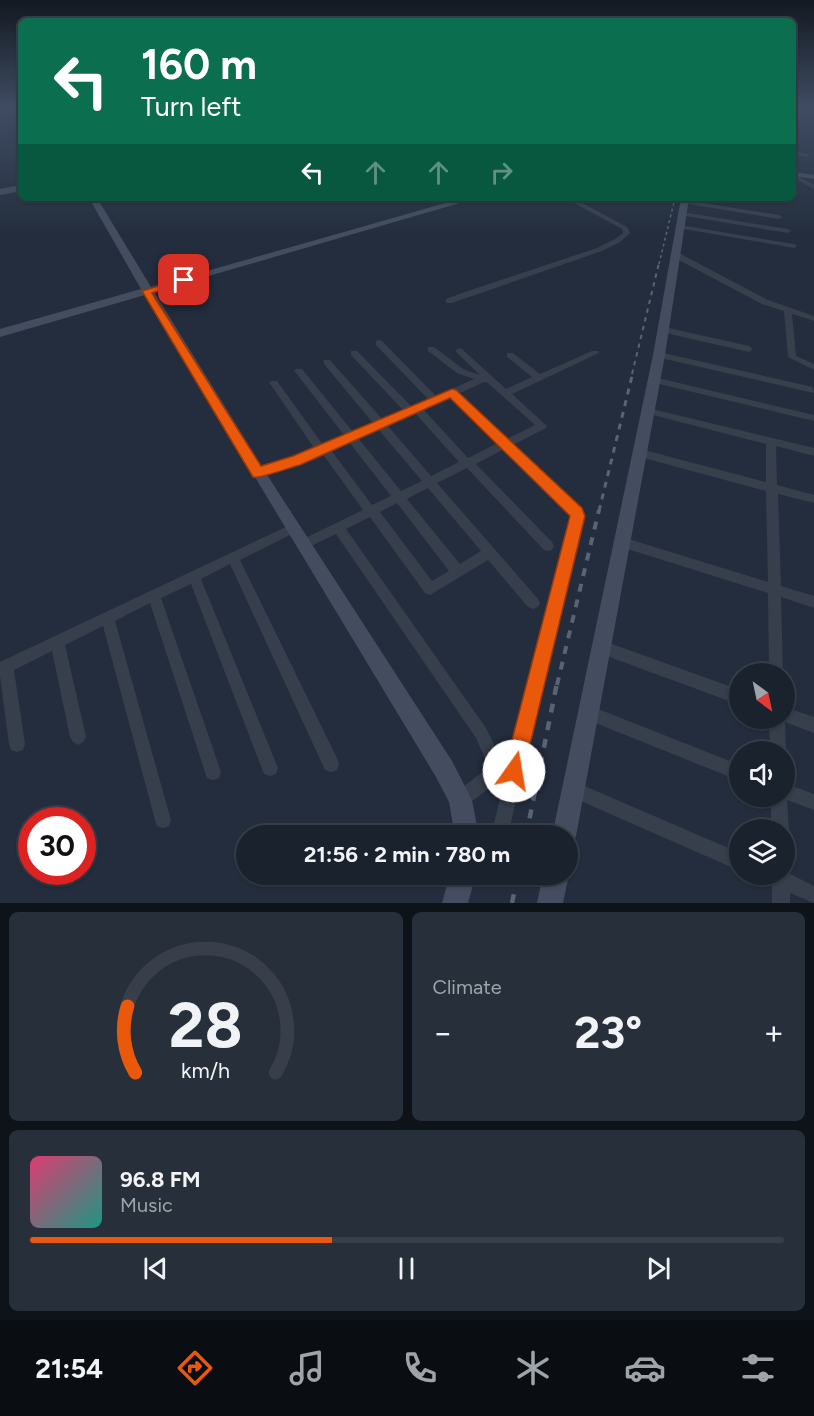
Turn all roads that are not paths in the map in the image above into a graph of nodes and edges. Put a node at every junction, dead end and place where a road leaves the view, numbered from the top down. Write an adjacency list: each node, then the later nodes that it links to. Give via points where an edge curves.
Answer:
1 (796, 153): 2 (street)
2 (807, 155)
3 (796, 175): 5 (street)
4 (796, 176): 6 (street)
5 (814, 177)
6 (814, 188)
7 (18, 189): 8 (street)
8 (0, 192)
9 (95, 201): 17 (street)
10 (462, 201): 17 (street)
11 (574, 201): 18 (street, via 625,228 626,237)
12 (683, 210): 13 (street); 14 (street); 15 (street); 16 (street)
13 (779, 217)
14 (788, 231)
15 (794, 246)
16 (676, 255): 19 (street); 21 (street)
17 (147, 291): 22 (street); 53 (street)
18 (449, 301)
19 (788, 312): 20 (street); 32 (street, via 789,351 792,357)
20 (814, 319)
21 (664, 330): 25 (street); 30 (street)
22 (0, 333)
23 (380, 344): 41 (street)
24 (430, 349): 35 (street, via 460,371)
25 (749, 349)
26 (459, 351): 35 (street)
27 (354, 353): 42 (street)
28 (595, 353): 34 (street)
29 (510, 355): 34 (street)
30 (659, 355): 36 (street); 38 (street)
31 (327, 362): 45 (street)
32 (814, 367)
33 (299, 371): 46 (street)
34 (539, 378): 40 (street)
35 (487, 380): 39 (street); 40 (street)
36 (654, 380): 43 (street); 44 (street)
37 (274, 383): 49 (street)
38 (813, 390)
39 (452, 393): 41 (street); 48 (street)
40 (505, 393): 48 (street, via 542,426)
41 (435, 400): 42 (street)
42 (413, 410): 45 (street); 52 (street)
43 (648, 411): 47 (street); 51 (street)
44 (814, 418)
45 (379, 424): 46 (street); 54 (street)
46 (351, 436): 49 (street); 56 (street)
47 (771, 441): 50 (street); 55 (street)
48 (506, 444): 52 (street); 93 (street, via 578,516)
49 (323, 449): 53 (street); 58 (street)
50 (814, 452)
51 (640, 453): 55 (street); 61 (street)
52 (468, 463): 54 (street); 63 (street)
53 (258, 473): 60 (street)
54 (429, 482): 56 (street); 64 (street)
55 (772, 487): 57 (street); 68 (street)
56 (398, 497): 58 (street); 66 (street)
57 (814, 499)
58 (371, 511): 59 (street); 66 (street, via 430,589)
59 (338, 527): 62 (street); 89 (street, via 481,733 495,762 487,779)
60 (292, 529): 62 (street); 65 (street)
61 (622, 542): 68 (street); 74 (street)
62 (303, 544): 89 (street)
63 (548, 546)
64 (489, 553): 66 (street); 71 (street)
65 (233, 557): 67 (street); 83 (street)
66 (458, 572)
67 (194, 576): 69 (street); 84 (street)
68 (773, 589): 70 (street); 75 (street)
69 (154, 595): 72 (street); 86 (street)
70 (814, 602)
71 (533, 603)
72 (107, 617): 73 (street); 91 (street)
73 (57, 641): 76 (street); 81 (street)
74 (601, 647): 77 (street); 78 (street)
75 (776, 663)
76 (3, 668): 82 (street)
77 (729, 694)
78 (588, 713): 85 (street); 87 (street)
79 (795, 718): 80 (street)
80 (814, 725)
81 (78, 737)
82 (17, 744)
83 (331, 764)
84 (270, 768)
85 (729, 769)
86 (213, 772)
87 (573, 789): 94 (street); 95 (street)
88 (795, 794): 90 (street)
89 (460, 800): 92 (street)
90 (814, 802)
91 (163, 820)
92 (465, 825)
93 (502, 825)
94 (566, 825)
95 (729, 857)
96 (460, 885): 101 (street)
97 (554, 885): 102 (street)
98 (779, 885): 103 (street)
99 (795, 885): 100 (street)
100 (814, 895)
101 (455, 903)
102 (550, 903)
103 (782, 903)

